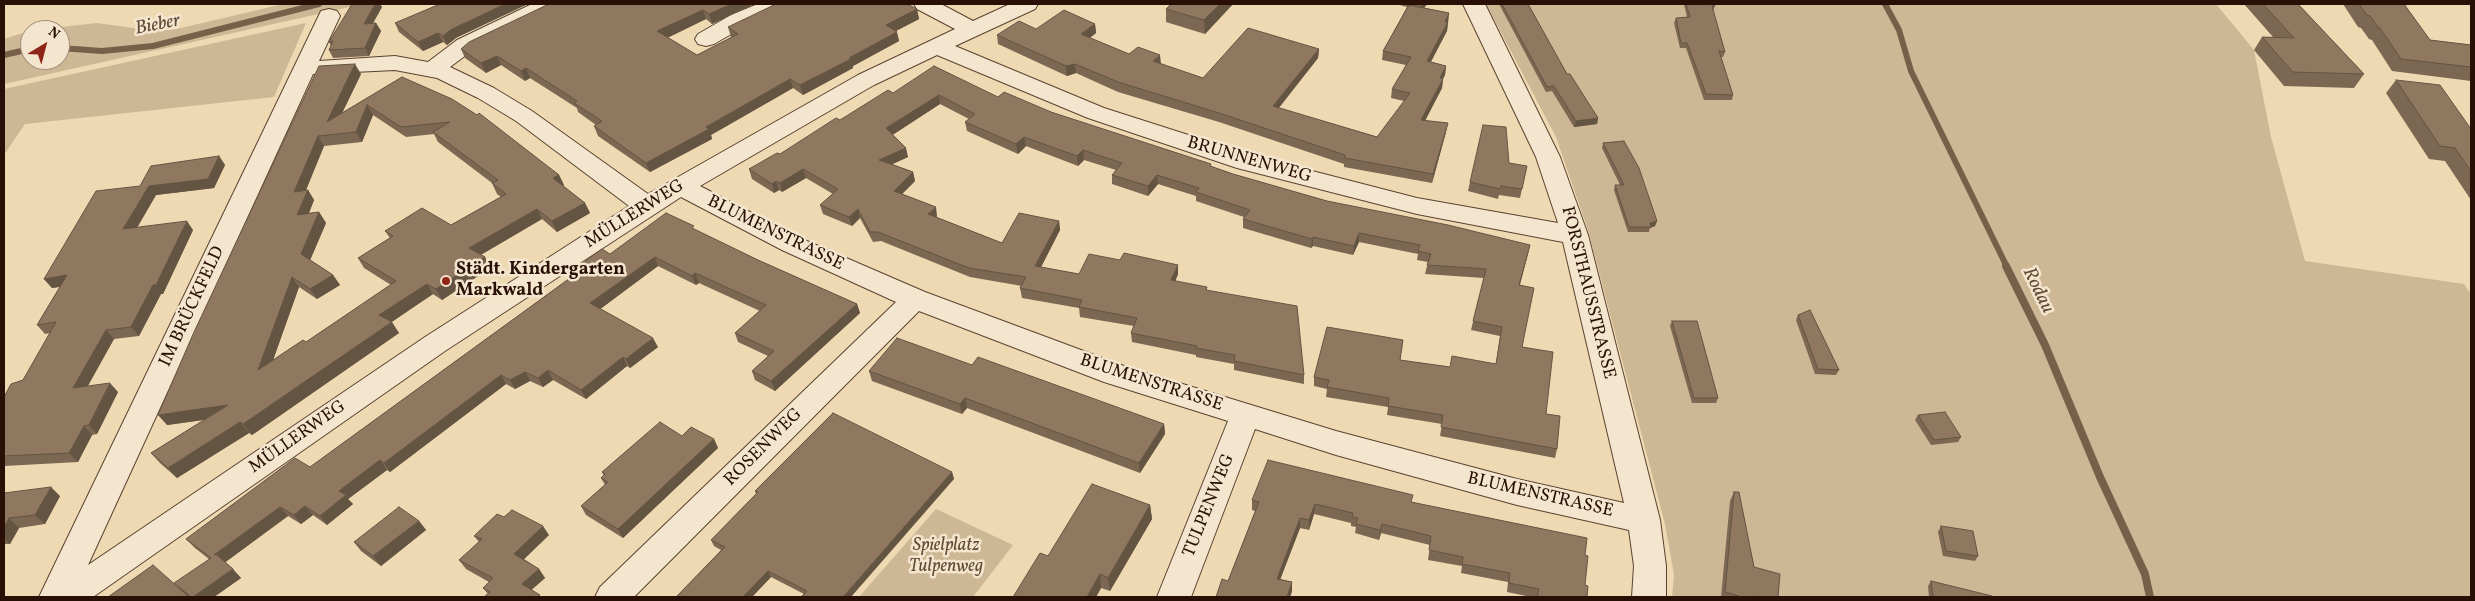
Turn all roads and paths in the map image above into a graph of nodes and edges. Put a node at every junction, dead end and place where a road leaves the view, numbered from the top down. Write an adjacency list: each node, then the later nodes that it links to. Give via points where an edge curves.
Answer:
1 (549, 4): 11 (street, via 465,45)
2 (775, 4): 8 (street)
3 (925, 4): 7 (street)
4 (1027, 4): 7 (street, MÜLLERWEG)
5 (1474, 4): 14 (street, FORSTHAUSSTRASSE, via 1548,156)
6 (329, 16): 10 (street, IM BRÜCKFELD)
7 (970, 29): 9 (street, MÜLLERWEG)
8 (706, 39)
9 (935, 46): 12 (street, MÜLLERWEG, via 866,80); 14 (street, BRUNNENWEG, via 1096,113 1218,153 1417,206)
10 (305, 69): 11 (street, via 388,63); 18 (street, IM BRÜCKFELD)
11 (433, 69): 13 (street, via 486,93 524,116)
12 (679, 186): 13 (street, MÜLLERWEG); 15 (street, BLUMENSTRASSE, via 791,244)
13 (647, 206): 19 (street, MÜLLERWEG, via 435,344)
14 (1575, 235): 17 (street, FORSTHAUSSTRASSE)
15 (915, 299): 16 (street, BLUMENSTRASSE, via 1114,374); 20 (street, ROSENWEG)
16 (1246, 415): 17 (street, BLUMENSTRASSE, via 1508,490); 21 (street, TULPENWEG)
17 (1644, 520): 22 (street, FORSTHAUSSTRASSE, via 1650,566)
18 (56, 597)
19 (67, 597)
20 (612, 597)
21 (1174, 597)
22 (1649, 597)

